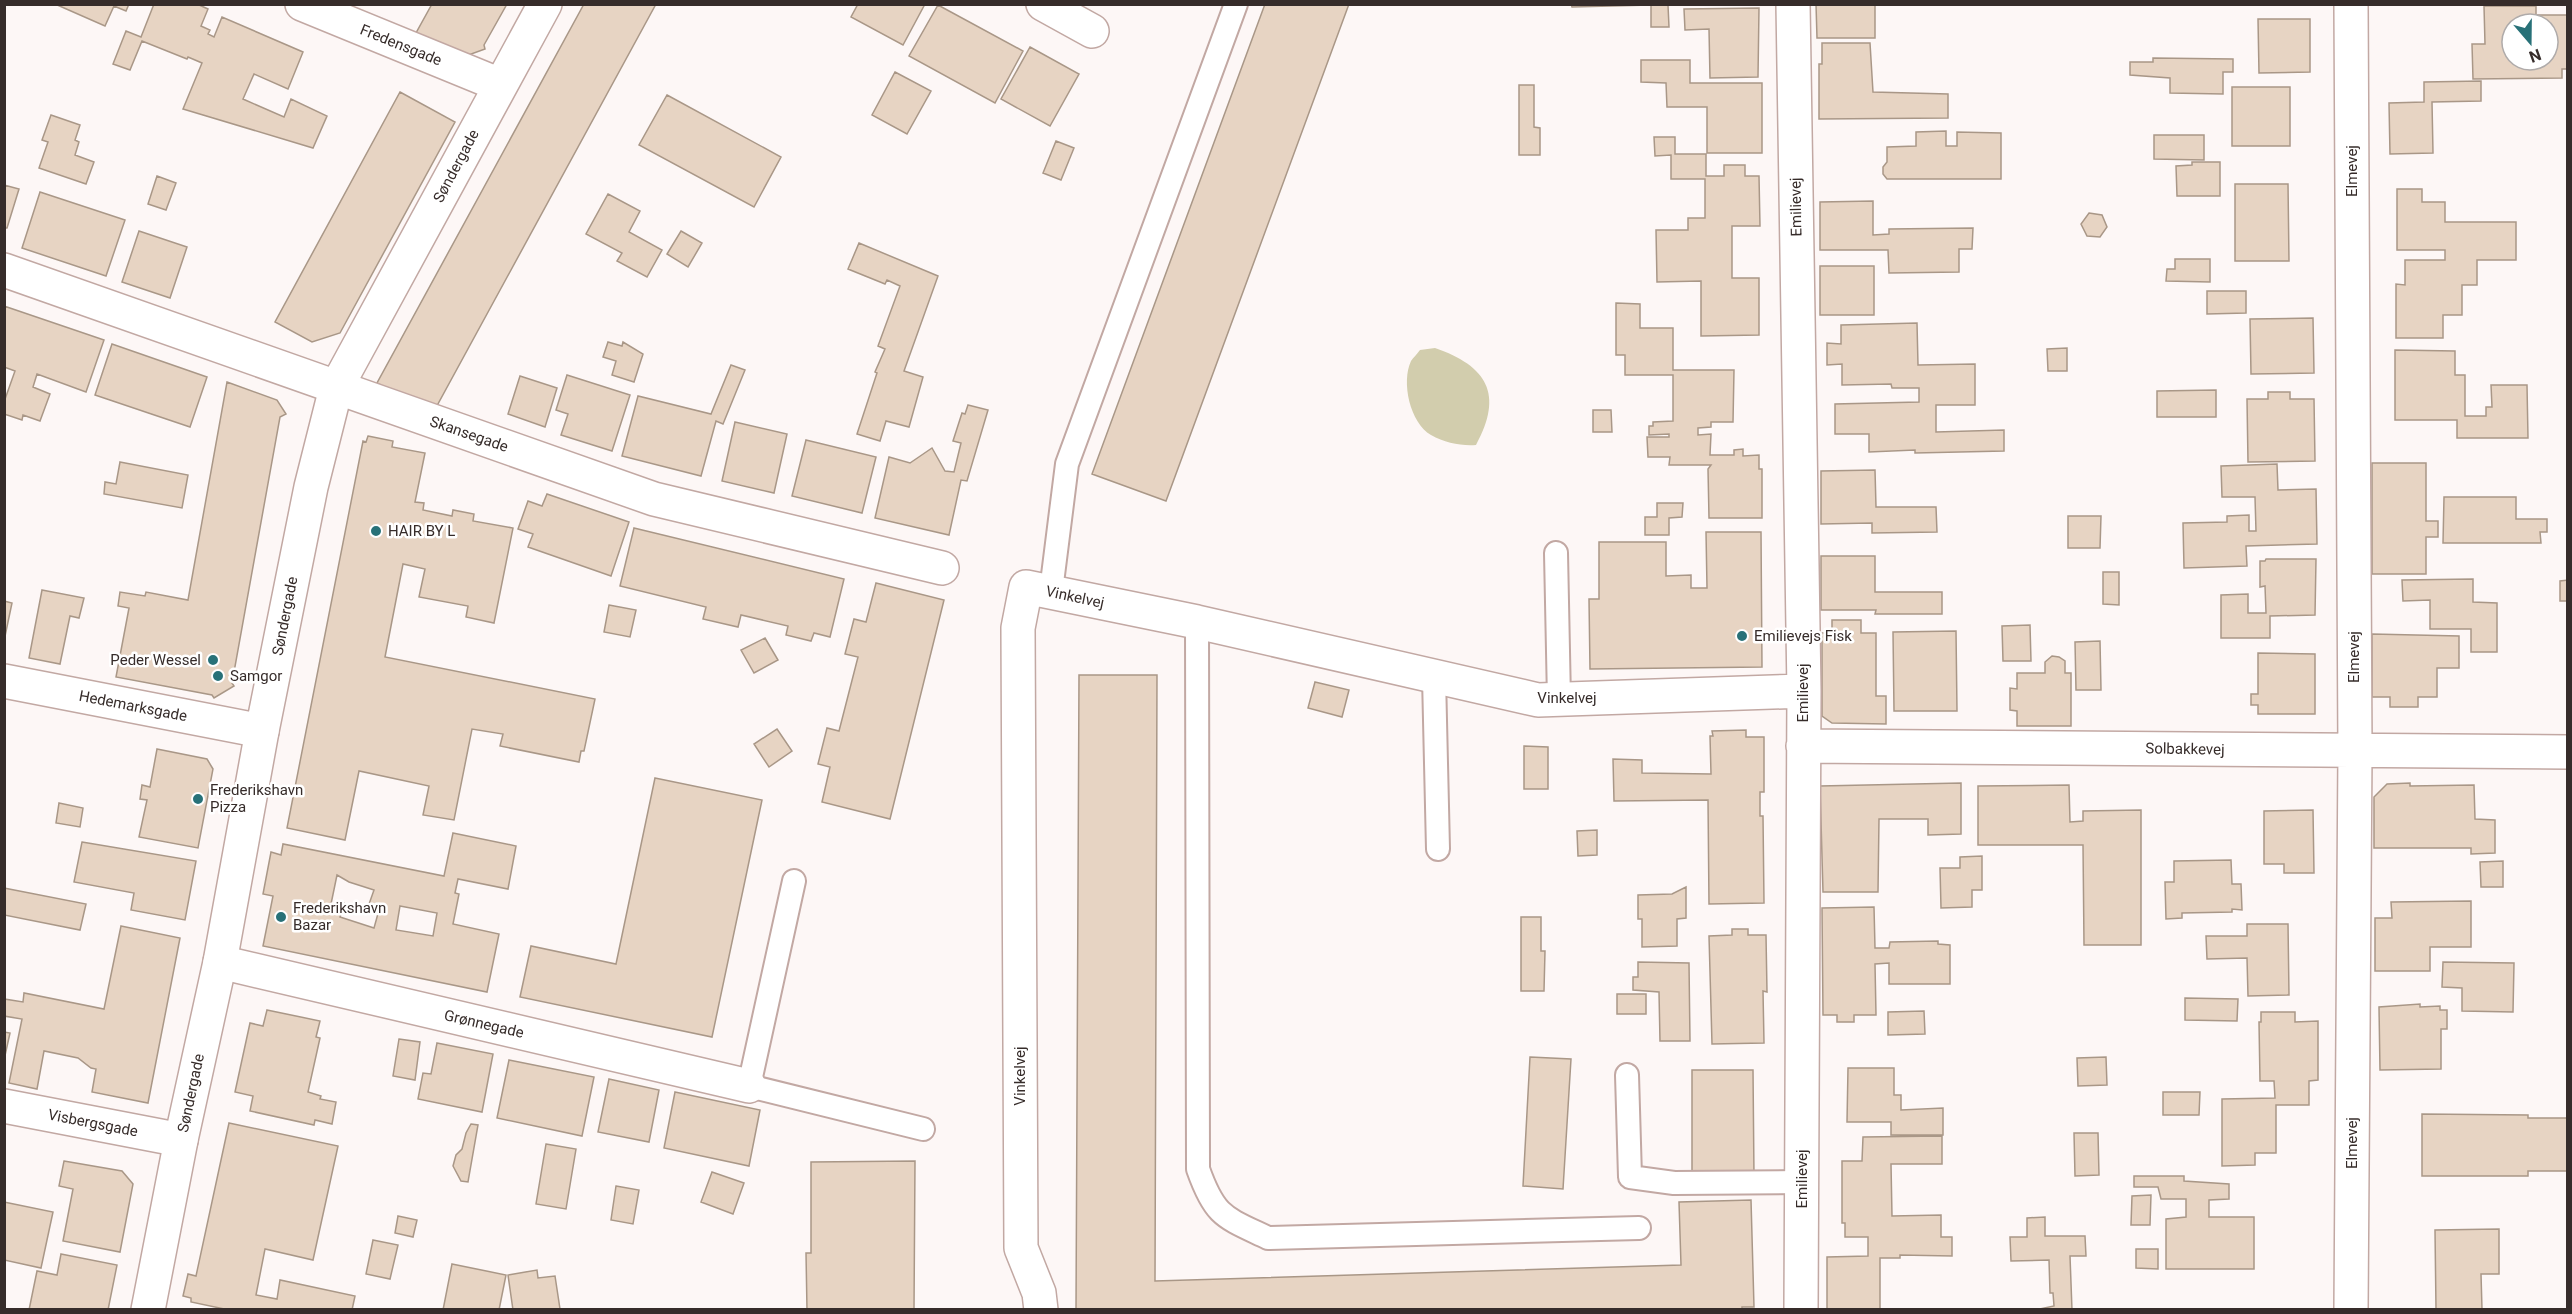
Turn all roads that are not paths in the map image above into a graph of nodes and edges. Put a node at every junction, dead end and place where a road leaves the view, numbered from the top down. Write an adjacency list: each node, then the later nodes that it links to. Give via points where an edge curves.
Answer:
1 (302, 4): 8 (street, Fredensgade)
2 (545, 4): 8 (street, Søndergade)
3 (1043, 4): 7 (street)
4 (1236, 4): 13 (lane, via 1067,464)
5 (1793, 4): 17 (street, Emilievej)
6 (2351, 4): 21 (street, Elmevej)
7 (1092, 31)
8 (500, 85): 10 (street, Søndergade)
9 (4, 270): 10 (street, Skansegade)
10 (336, 388): 12 (street, Skansegade, via 654,499); 19 (street, Søndergade, via 311,487)
11 (1556, 553): 18 (lane)
12 (942, 568)
13 (1051, 591): 14 (street, Vinkelvej); 34 (street, Vinkelvej, via 1026,587 1018,628 1021,1248 1039,1293)
14 (1197, 622): 15 (street, Vinkelvej); 32 (lane, via 1198,1169 1208,1197 1225,1217 1268,1238)
15 (1434, 677): 18 (street, Vinkelvej, via 1538,700); 23 (lane)
16 (4, 681): 19 (street, Hedemarksgade)
17 (1804, 691): 18 (street, Vinkelvej); 20 (street, Emilievej)
18 (1559, 700)
19 (262, 731): 25 (street, Søndergade)
20 (1803, 746): 21 (street, Solbakkevej); 31 (street, Emilievej)
21 (2355, 751): 22 (street, Solbakkevej); 36 (street, Elmevej)
22 (2568, 752)
23 (1438, 849)
24 (794, 881): 27 (lane)
25 (220, 963): 27 (street, Grønnegade); 30 (street, Søndergade)
26 (1627, 1075): 31 (lane, via 1630,1177 1674,1183)
27 (748, 1086): 29 (lane)
28 (4, 1106): 30 (street, Visbergsgade)
29 (923, 1129)
30 (181, 1140): 33 (street, Søndergade)
31 (1802, 1182): 35 (street, Emilievej)
32 (1639, 1228)
33 (148, 1310)
34 (1041, 1310)
35 (1801, 1310)
36 (2351, 1310)

